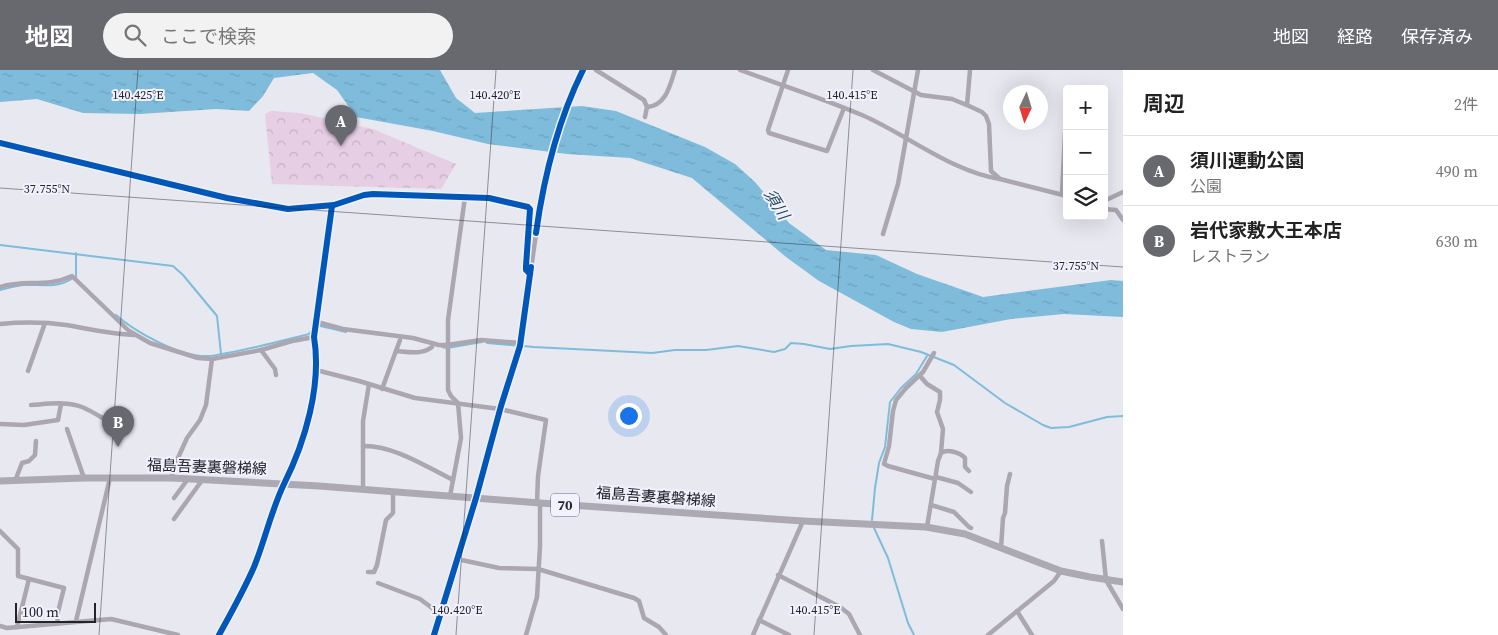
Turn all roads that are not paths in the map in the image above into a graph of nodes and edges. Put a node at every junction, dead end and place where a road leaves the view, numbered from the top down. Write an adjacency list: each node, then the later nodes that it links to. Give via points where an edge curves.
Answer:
1 (582, 70): 26 (street, via 551,153)
2 (596, 70): 12 (street, via 641,97)
3 (675, 70): 12 (street, via 667,93 656,106)
4 (740, 70): 9 (street)
5 (788, 70): 9 (street)
6 (873, 70): 10 (street)
7 (918, 70): 10 (street)
8 (970, 70): 11 (street)
9 (783, 86): 13 (street); 13 (street, via 769,133 827,151)
10 (913, 92): 11 (street); 15 (street)
11 (966, 105): 17 (street, via 986,116 991,171)
12 (647, 107): 14 (street)
13 (844, 108): 15 (street)
14 (644, 117)
15 (906, 139): 17 (street, via 983,176); 25 (street, via 898,184)
16 (0, 143): 22 (street, via 227,198 288,209)
17 (1000, 179): 19 (street)
18 (1123, 192): 21 (street)
19 (1063, 195)
20 (465, 196): 22 (street, via 374,194); 26 (street, via 489,198 530,209 526,270); 35 (street)
21 (1108, 199)
22 (332, 206): 28 (street)
23 (1108, 209): 24 (street, via 1116,210)
24 (1123, 220)
25 (883, 234)
26 (530, 274): 34 (street)
27 (0, 287): 31 (street, via 73,279)
28 (317, 322): 32 (street); 35 (street)
29 (46, 323): 30 (street); 31 (street); 42 (street)
30 (0, 324)
31 (136, 335): 40 (street, via 161,347)
32 (314, 337): 37 (street); 41 (street)
33 (400, 340): 38 (street)
34 (521, 343): 35 (street, via 481,340); 50 (street)
35 (447, 345): 47 (street, via 448,390)
36 (432, 347): 38 (street, via 417,352)
37 (261, 350): 40 (street); 43 (street)
38 (396, 351): 46 (street)
39 (934, 353): 44 (street)
40 (212, 359): 61 (street, via 206,405 187,438)
41 (316, 370): 45 (street); 68 (street, via 311,408)
42 (28, 371)
43 (276, 375)
44 (920, 376): 56 (street, via 940,392 937,412 943,429); 62 (street, via 899,395 893,406 884,464)
45 (369, 384): 46 (street); 55 (street)
46 (382, 389): 47 (street, via 415,398)
47 (458, 403): 50 (street); 66 (street, via 460,438)
48 (61, 404): 49 (street); 51 (street, via 82,407); 52 (street, via 58,420)
49 (31, 405)
50 (500, 408): 74 (street); 75 (street, via 546,420 538,476)
51 (111, 423)
52 (0, 424)
53 (67, 429): 59 (street)
54 (36, 441): 65 (street, via 35,455 22,463)
55 (363, 446): 66 (street, via 388,449); 69 (street)
56 (942, 453): 57 (street, via 962,454); 62 (street)
57 (969, 471)
58 (1010, 474): 83 (street)
59 (84, 478): 60 (main road, 福島吾妻裏磐梯線 / 70); 65 (main road, 福島吾妻裏磐梯線 / 70)
60 (110, 478): 61 (main road, 福島吾妻裏磐梯線 / 70); 97 (street)
61 (172, 478): 63 (main road, 福島吾妻裏磐梯線 / 70)
62 (936, 478): 71 (street, via 958,483); 76 (street)
63 (188, 479): 64 (main road, 福島吾妻裏磐梯線 / 70); 73 (street)
64 (203, 479): 68 (main road, 福島吾妻裏磐梯線 / 70); 77 (street)
65 (15, 480): 67 (main road, 福島吾妻裏磐梯線 / 70)
66 (453, 480): 72 (street)
67 (0, 481)
68 (284, 484): 69 (main road, 福島吾妻裏磐梯線 / 70); 102 (street, via 254,568)
69 (363, 490): 70 (main road, 福島吾妻裏磐梯線 / 70)
70 (393, 492): 72 (main road, 福島吾妻裏磐梯線 / 70); 87 (street, via 393,513 386,520 377,566 374,572)
71 (971, 492)
72 (450, 496): 74 (main road, 福島吾妻裏磐梯線 / 70)
73 (174, 498)
74 (476, 498): 75 (main road, 福島吾妻裏磐梯線 / 70); 84 (street)
75 (539, 503): 78 (main road, 福島吾妻裏磐梯線 / 70); 85 (street)
76 (931, 505): 79 (street); 80 (street, via 954,512)
77 (174, 519)
78 (803, 521): 79 (main road, 福島吾妻裏磐梯線 / 70); 88 (street)
79 (927, 527): 83 (main road, 福島吾妻裏磐梯線 / 70, via 965,534)
80 (972, 528)
81 (0, 531): 89 (street, via 18,549 18,576)
82 (1102, 541): 90 (street)
83 (1001, 548): 86 (main road, 福島吾妻裏磐梯線 / 70)
84 (457, 559): 85 (street, via 499,568); 95 (street)
85 (538, 569): 104 (street, via 537,597); 105 (street, via 639,600 644,618)
86 (1061, 571): 90 (main road, 福島吾妻裏磐梯線 / 70); 94 (street, via 1054,582)
87 (368, 572)
88 (778, 576): 96 (street); 108 (street, via 850,614)
89 (29, 579): 98 (street, via 64,588); 100 (street)
90 (1106, 580): 91 (main road, 福島吾妻裏磐梯線 / 70); 93 (street)
91 (1123, 582)
92 (378, 583): 95 (street, via 420,599)
93 (1123, 609)
94 (1017, 611): 109 (street); 110 (street)
95 (440, 614): 103 (street)
96 (759, 620): 106 (street); 107 (street)
97 (76, 622): 98 (street); 101 (street, via 111,619)
98 (58, 623): 100 (street)
99 (0, 626): 100 (street)
100 (17, 627)
101 (178, 635)
102 (219, 635)
103 (434, 635)
104 (526, 635)
105 (666, 635)
106 (753, 635)
107 (789, 635)
108 (860, 635)
109 (988, 635)
110 (1032, 635)

